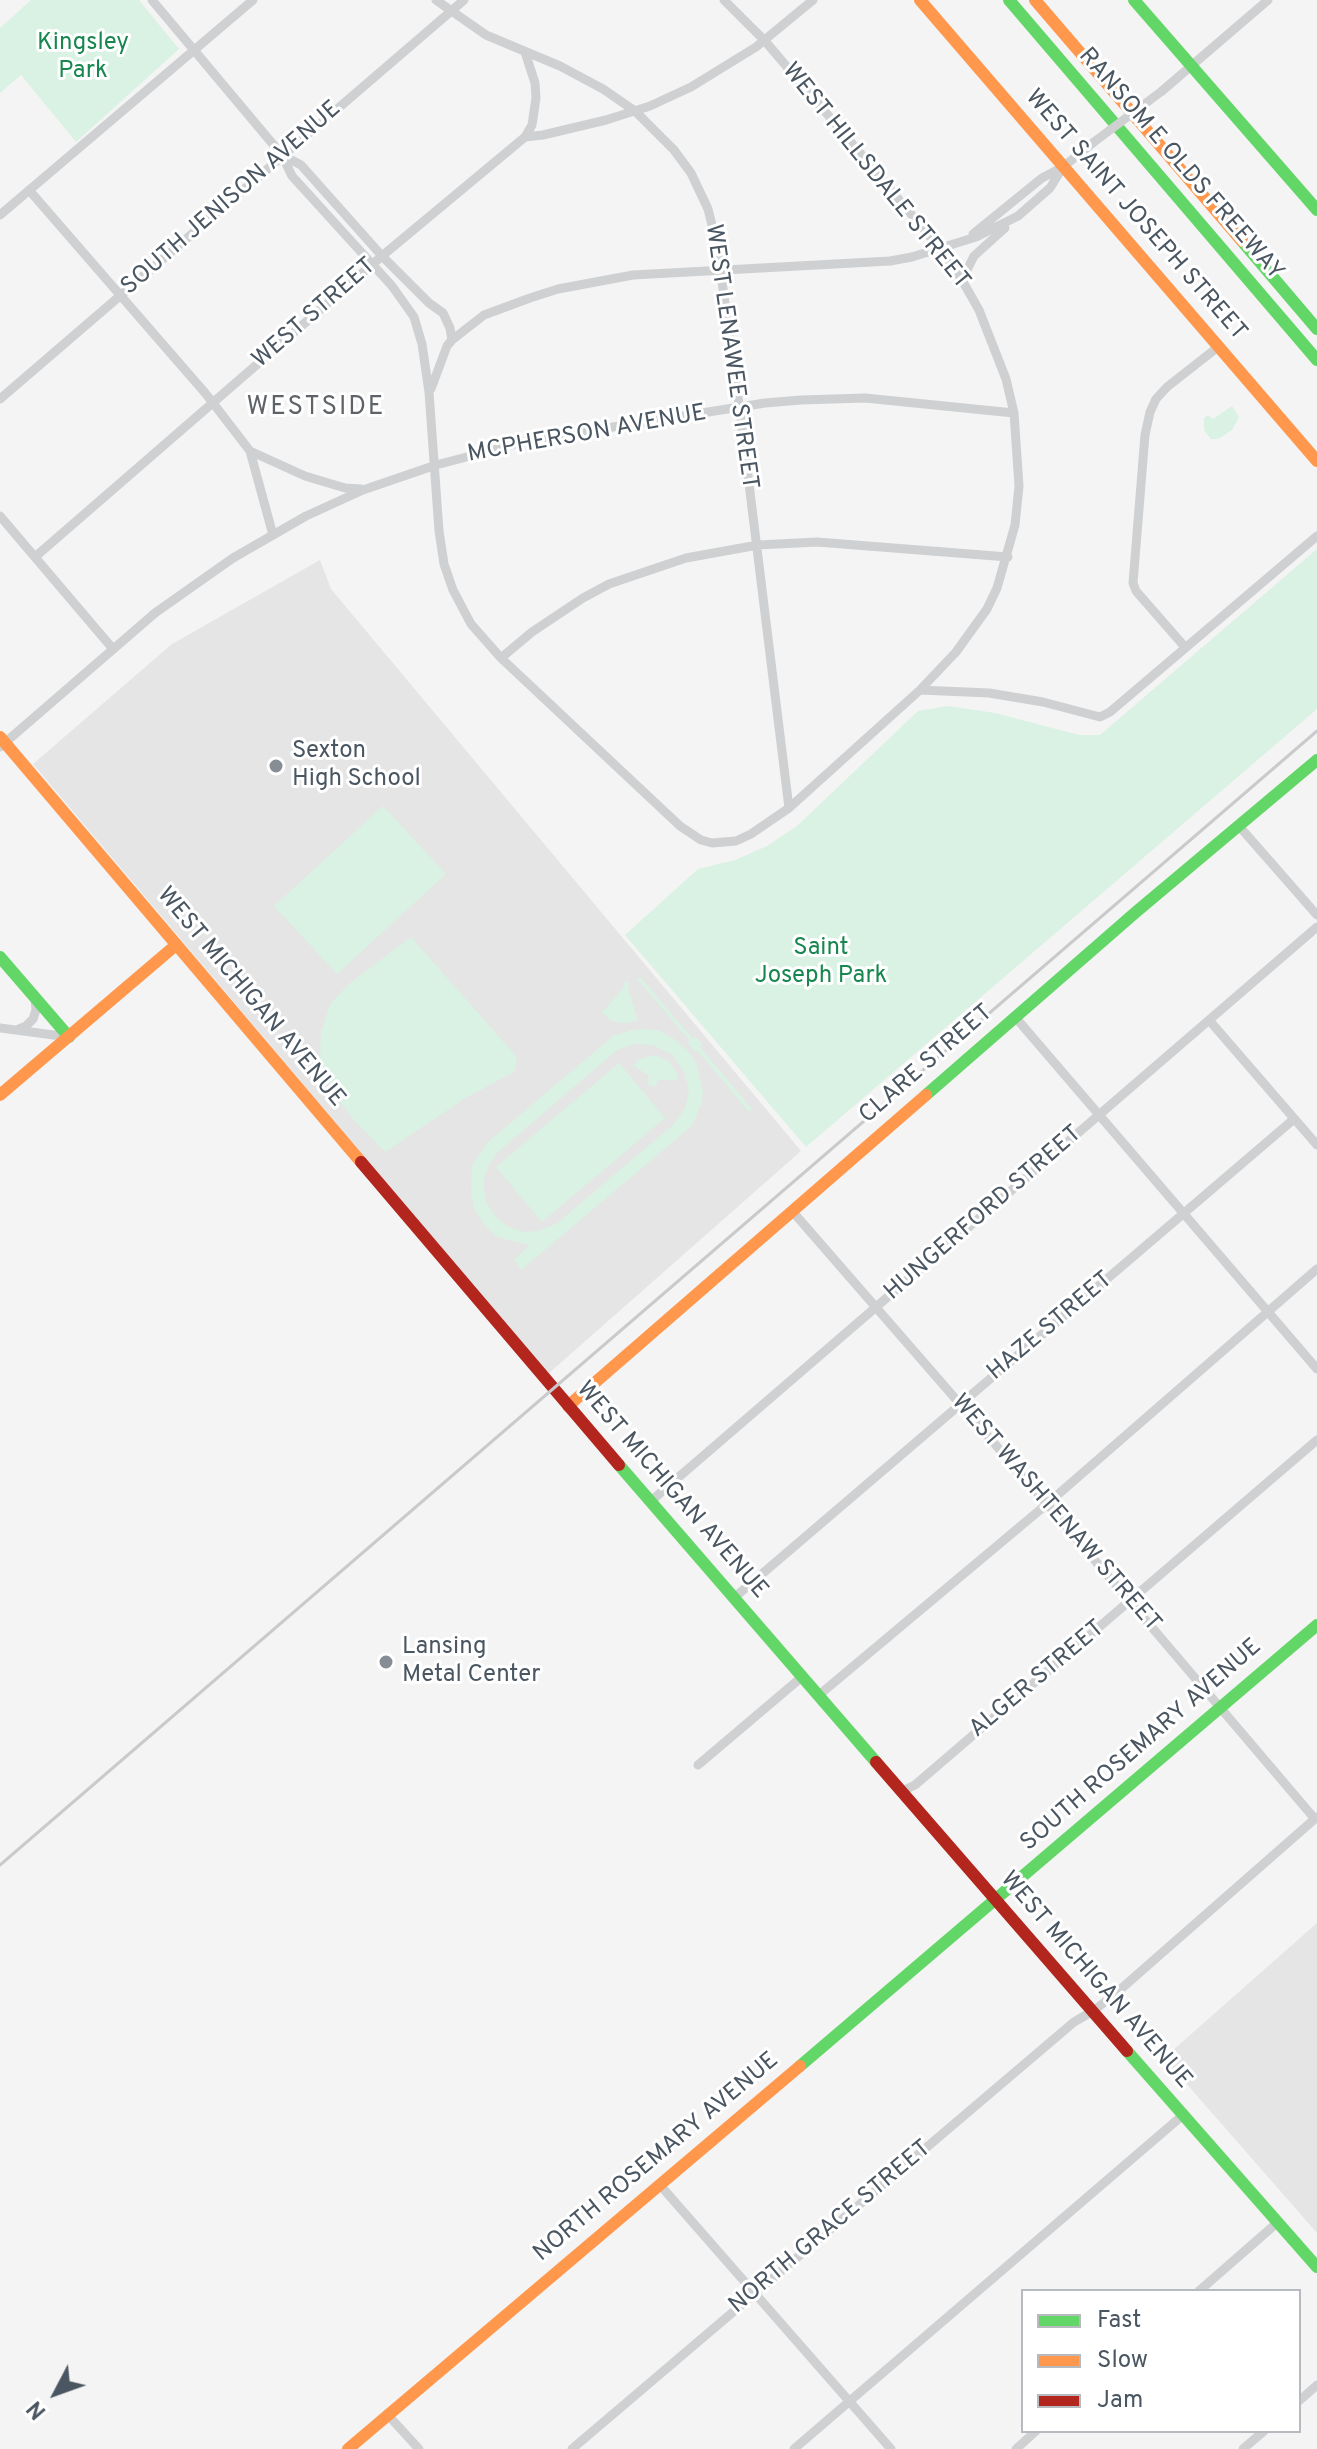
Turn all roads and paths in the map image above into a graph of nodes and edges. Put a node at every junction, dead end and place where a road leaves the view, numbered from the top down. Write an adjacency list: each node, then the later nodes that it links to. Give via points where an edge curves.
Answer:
1 (152, 0): 15 (street)
2 (253, 0): 15 (street)
3 (436, 0): 13 (street, WEST LENAWEE STREET)
4 (464, 0): 13 (street, SOUTH JENISON AVENUE)
5 (724, 0): 14 (street, WEST HILLSDALE STREET)
6 (813, 0): 14 (street, WEST STREET)
7 (920, 0): 22 (main road, WEST SAINT JOSEPH STREET)
8 (1006, 0): 37 (main road, RANSOM E OLDS FREEWAY)
9 (1035, 0): 18 (main road, RANSOM E OLDS FREEWAY)
10 (1045, 0): 18 (main road)
11 (1134, 0): 17 (main road)
12 (1268, 0): 17 (street)
13 (451, 11): 16 (street, WEST LENAWEE STREET, via 486,35); 21 (street, SOUTH JENISON AVENUE)
14 (765, 41): 19 (street, WEST STREET, via 703,81); 28 (street, WEST HILLSDALE STREET)
15 (194, 50): 21 (street); 23 (street)
16 (525, 52): 19 (street, WEST LENAWEE STREET, via 603,89); 20 (street, via 536,98)
17 (1192, 66): 22 (street, bridge); 24 (main road)
18 (1115, 94): 34 (main road, RANSOM E OLDS FREEWAY)
19 (635, 111): 20 (street, WEST STREET); 31 (street, WEST LENAWEE STREET, via 691,173 708,209)
20 (525, 137): 29 (street, WEST STREET)
21 (282, 155): 29 (street, via 301,165); 30 (street, WEST HILLSDALE STREET, via 292,176); 33 (street, SOUTH JENISON AVENUE)
22 (1063, 167): 26 (street, via 1050,188); 27 (street); 36 (main road, WEST SAINT JOSEPH STREET)
23 (29, 190): 25 (street); 33 (street)
24 (1317, 210)
25 (0, 215)
26 (1018, 216): 27 (street); 32 (street, via 974,256)
27 (959, 243): 28 (street)
28 (940, 249): 31 (street, via 890,261); 32 (street, WEST HILLSDALE STREET)
29 (382, 256): 30 (street, WEST STREET); 35 (street, via 443,313)
30 (373, 264): 38 (street, WEST HILLSDALE STREET, via 414,317); 40 (street, WEST STREET)
31 (720, 270): 35 (street, via 633,275 558,289 484,315); 41 (street, WEST LENAWEE STREET)
32 (962, 280): 42 (street, WEST HILLSDALE STREET, via 997,354)
33 (120, 295): 39 (street, SOUTH JENISON AVENUE); 40 (street)
34 (1317, 329)
35 (452, 340): 38 (street)
36 (1218, 347): 44 (main road, WEST SAINT JOSEPH STREET); 53 (street, via 1156,399 1145,435 1133,583)
37 (1317, 360)
38 (429, 392): 45 (street, WEST HILLSDALE STREET)
39 (0, 399)
40 (214, 404): 43 (street); 51 (street, WEST STREET)
41 (739, 408): 42 (street, MCPHERSON AVENUE, via 833,397); 45 (street, MCPHERSON AVENUE, via 531,440); 50 (street, WEST LENAWEE STREET)
42 (1014, 413): 52 (street, WEST HILLSDALE STREET, via 1019,486)
43 (250, 451): 46 (street, via 315,480); 48 (street)
44 (1317, 461)
45 (436, 465): 46 (street, MCPHERSON AVENUE); 55 (street, WEST HILLSDALE STREET, via 439,531 449,579 471,624)
46 (363, 490): 48 (street, MCPHERSON AVENUE)
47 (0, 516): 51 (street)
48 (273, 535): 54 (street, MCPHERSON AVENUE, via 190,587)
49 (1317, 536): 53 (street)
50 (758, 545): 52 (street, via 817,542); 55 (street, via 686,558 609,584); 59 (street, WEST LENAWEE STREET)
51 (35, 557): 54 (street)
52 (1008, 557): 56 (street, WEST HILLSDALE STREET, via 987,609)
53 (1184, 646): 56 (street, via 1100,717 989,693)
54 (113, 649): 57 (street, MCPHERSON AVENUE)
55 (501, 658): 59 (street, WEST HILLSDALE STREET, via 701,840 736,841)
56 (920, 690): 59 (street, WEST HILLSDALE STREET)
57 (2, 742): 63 (main road, WEST MICHIGAN AVENUE)
58 (1317, 760): 60 (main road, CLARE STREET)
59 (789, 808)
60 (1239, 826): 61 (street); 66 (main road, CLARE STREET)
61 (1317, 915)
62 (1317, 927): 67 (street, HUNGERFORD STREET)
63 (176, 945): 70 (main road); 82 (main road, WEST MICHIGAN AVENUE)
64 (0, 957): 65 (main road)
65 (35, 998): 69 (street, via 33,1019); 70 (main road)
66 (1016, 1018): 72 (street); 75 (main road, CLARE STREET)
67 (1209, 1020): 72 (street, HUNGERFORD STREET); 73 (street)
68 (0, 1028): 69 (street)
69 (16, 1030): 70 (street)
70 (69, 1037): 71 (main road)
71 (0, 1095)
72 (1099, 1114): 76 (street); 78 (street, HUNGERFORD STREET)
73 (1294, 1119): 74 (street); 76 (street, HAZE STREET)
74 (1317, 1145)
75 (793, 1212): 78 (street, WEST WASHTENAW STREET); 82 (main road, CLARE STREET)
76 (1184, 1214): 79 (street); 81 (street, HAZE STREET)
77 (1317, 1269): 79 (street)
78 (876, 1307): 81 (street, WEST WASHTENAW STREET); 84 (street, HUNGERFORD STREET)
79 (1268, 1312): 80 (street); 85 (street)
80 (1317, 1369)
81 (961, 1405): 85 (street, WEST WASHTENAW STREET); 86 (street, HAZE STREET)
82 (568, 1406): 84 (main road, WEST MICHIGAN AVENUE)
83 (1317, 1440): 87 (street, ALGER STREET)
84 (651, 1501): 86 (main road, WEST MICHIGAN AVENUE)
85 (1047, 1504): 87 (street, WEST WASHTENAW STREET); 90 (street)
86 (735, 1597): 89 (main road, WEST MICHIGAN AVENUE)
87 (1131, 1602): 91 (street, WEST WASHTENAW STREET); 93 (street, ALGER STREET)
88 (1317, 1625): 91 (main road, SOUTH ROSEMARY AVENUE)
89 (803, 1676): 90 (main road, WEST MICHIGAN AVENUE); 92 (street)
90 (819, 1695): 93 (main road, WEST MICHIGAN AVENUE)
91 (1221, 1708): 94 (street, WEST WASHTENAW STREET); 95 (main road, SOUTH ROSEMARY AVENUE)
92 (698, 1765)
93 (902, 1791): 95 (main road, WEST MICHIGAN AVENUE)
94 (1316, 1818): 96 (street, NORTH GRACE STREET)
95 (995, 1900): 96 (main road, WEST MICHIGAN AVENUE); 98 (main road, NORTH ROSEMARY AVENUE)
96 (1093, 2011): 97 (main road, WEST MICHIGAN AVENUE); 102 (street, NORTH GRACE STREET)
97 (1183, 2115): 99 (main road, WEST MICHIGAN AVENUE); 105 (street)
98 (660, 2185): 102 (street); 106 (main road, NORTH ROSEMARY AVENUE)
99 (1278, 2222): 100 (main road, WEST MICHIGAN AVENUE); 101 (street)
100 (1317, 2267)
101 (1201, 2289)
102 (756, 2292): 105 (street); 111 (street, NORTH GRACE STREET)
103 (1317, 2385): 104 (street)
104 (1301, 2399)
105 (850, 2402): 112 (street); 113 (street)
106 (387, 2414): 109 (main road, NORTH ROSEMARY AVENUE); 110 (street)
107 (1034, 2433): 114 (street)
108 (1262, 2433): 115 (street)
109 (348, 2449)
110 (419, 2449)
111 (572, 2449)
112 (794, 2449)
113 (891, 2449)
114 (1016, 2449)
115 (1243, 2449)

